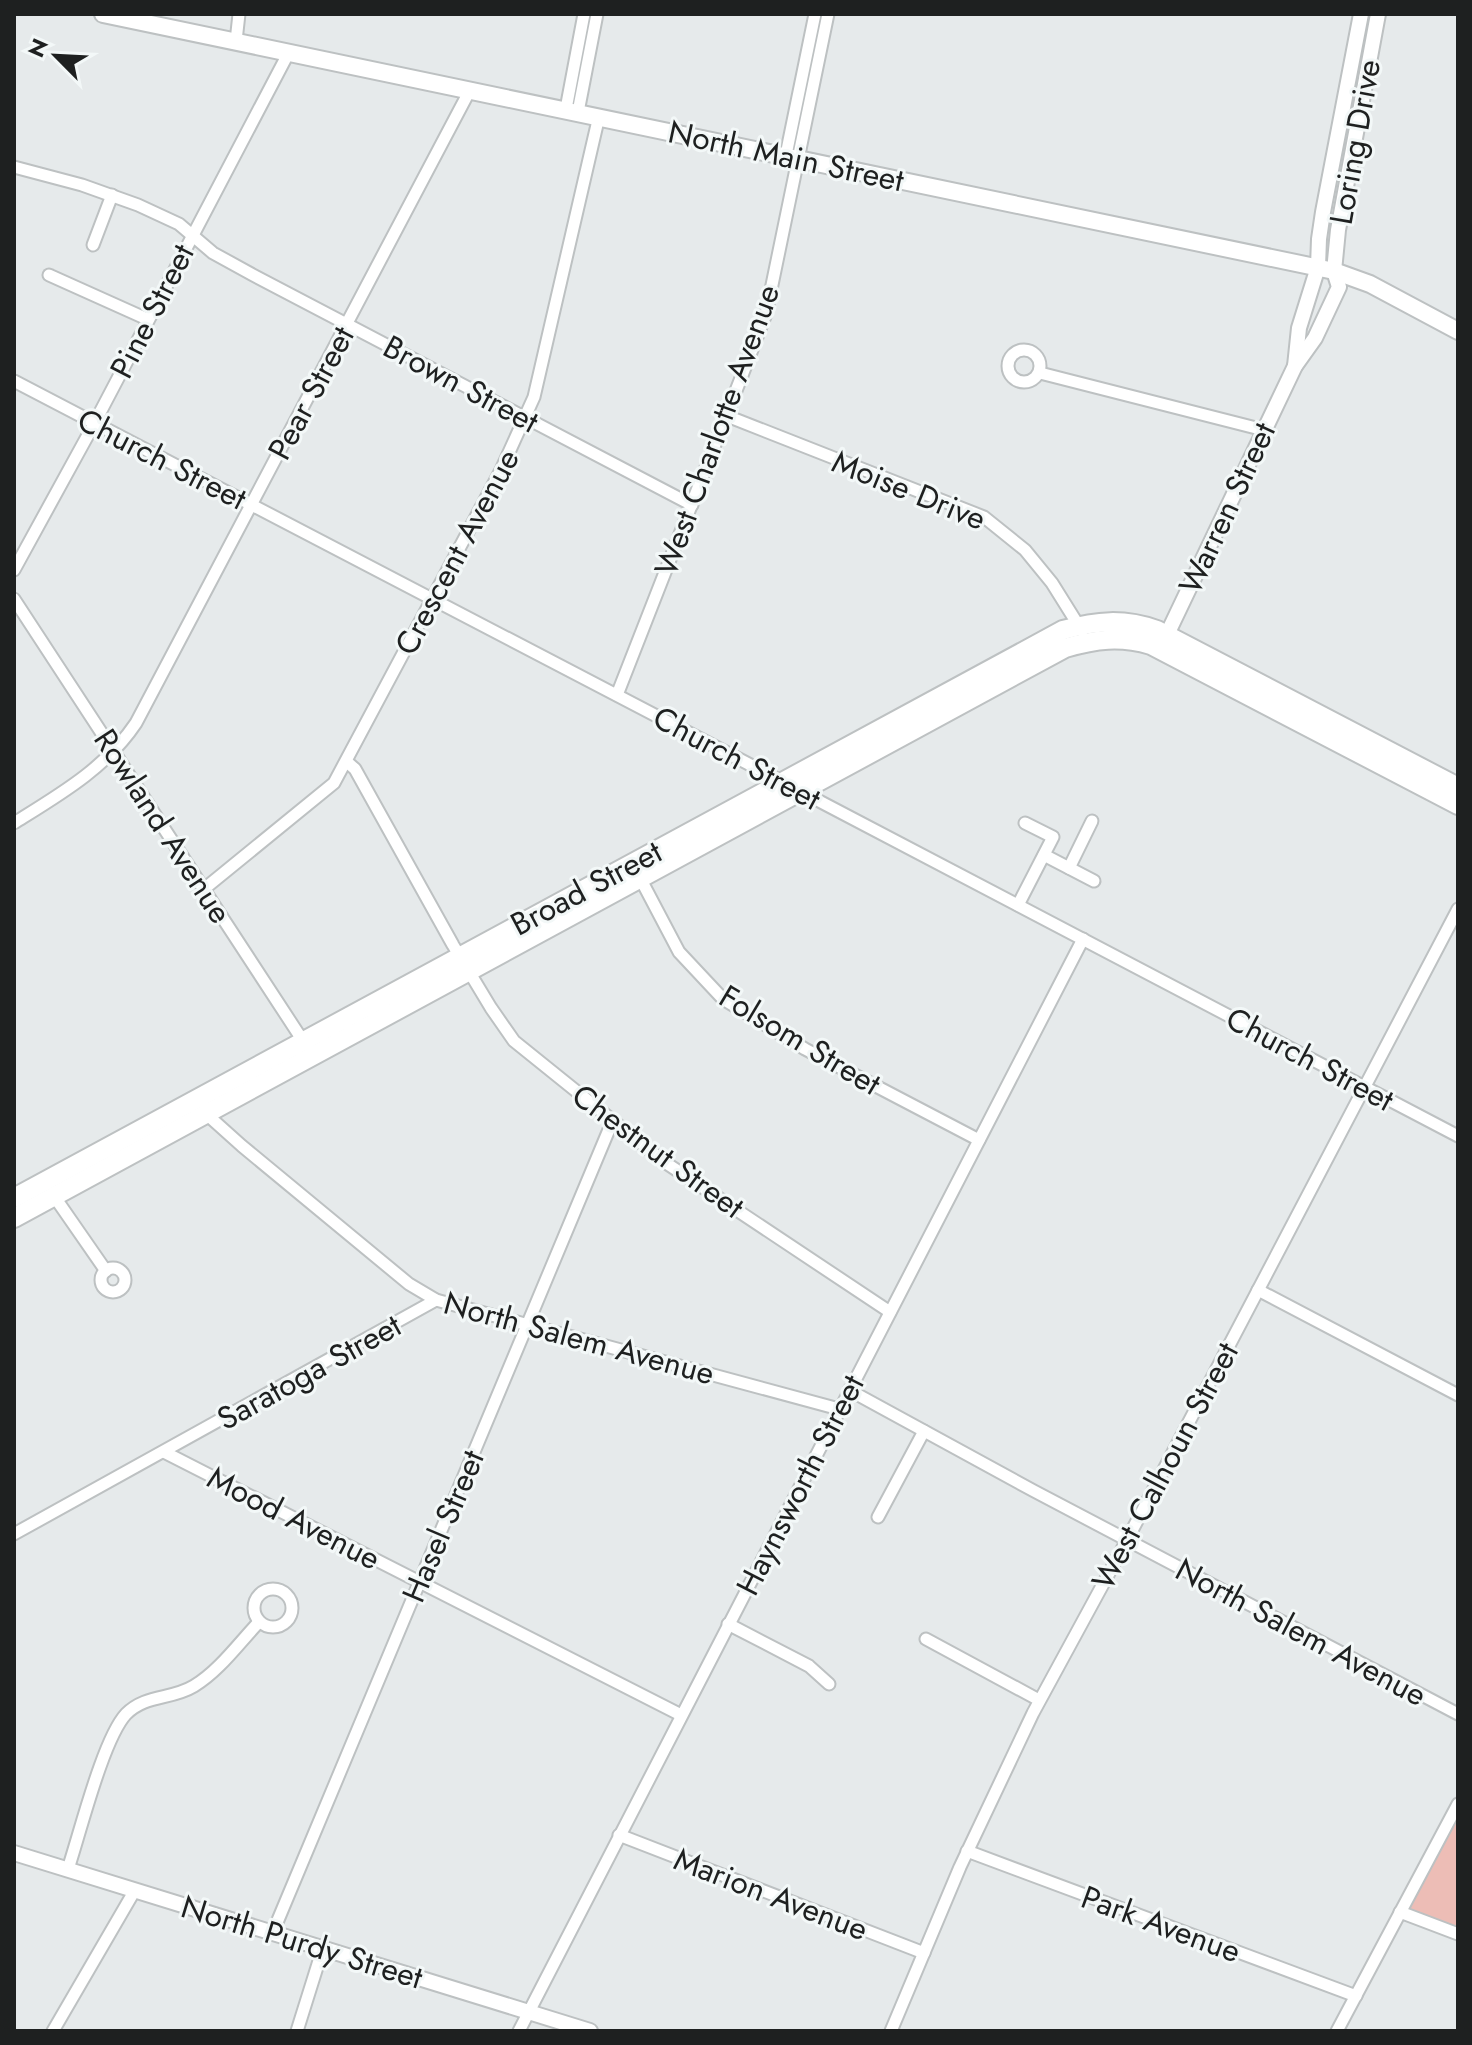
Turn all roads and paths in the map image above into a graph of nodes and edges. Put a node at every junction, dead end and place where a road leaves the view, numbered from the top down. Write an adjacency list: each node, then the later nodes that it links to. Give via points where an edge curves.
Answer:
1 (103, 14): 9 (main road, North Main Street)
2 (239, 14): 9 (street)
3 (584, 14): 12 (street)
4 (597, 14): 12 (street)
5 (815, 14): 14 (street)
6 (828, 14): 14 (street)
7 (1361, 14): 19 (street, Loring Drive, via 1319,239)
8 (1378, 14): 19 (street, Loring Drive)
9 (236, 41): 10 (main road, North Main Street)
10 (289, 52): 11 (main road, North Main Street); 17 (street, Pine Street)
11 (470, 90): 12 (main road, North Main Street); 22 (street, Pear Street)
12 (572, 111): 13 (main road, North Main Street)
13 (599, 116): 14 (main road, North Main Street); 28 (street, Crescent Avenue)
14 (792, 157): 19 (main road, North Main Street); 27 (street, West Charlotte Avenue, via 766,314)
15 (16, 172): 16 (street, Brown Street, via 51,176)
16 (112, 195): 17 (street, Brown Street, via 179,224); 18 (street)
17 (192, 235): 21 (street, Pine Street); 22 (street, Brown Street, via 213,253)
18 (93, 245)
19 (1326, 269): 23 (main road, North Main Street, via 1370,284); 24 (street, Warren Street, via 1299,328); 24 (street, Warren Street, via 1339,287)
20 (49, 275): 21 (street)
21 (147, 319): 29 (street, Pine Street)
22 (347, 324): 28 (street, Brown Street); 32 (street, Pear Street)
23 (1458, 331)
24 (1295, 366): 30 (street, Warren Street)
25 (1040, 373): 30 (street)
26 (14, 381): 29 (street, Church Street)
27 (727, 416): 31 (street, West Charlotte Avenue); 36 (street, Moise Drive, via 984,517 1025,550)
28 (526, 418): 31 (street, Brown Street); 35 (street, Crescent Avenue)
29 (94, 424): 32 (street, Church Street); 33 (street, Pine Street)
30 (1264, 430): 37 (street, Warren Street)
31 (692, 505): 38 (street, West Charlotte Avenue)
32 (252, 506): 35 (street, Church Street); 39 (street, Pear Street, via 151,698)
33 (14, 570)
34 (14, 599): 39 (street, Rowland Avenue)
35 (433, 600): 38 (street, Church Street); 40 (street, Crescent Avenue)
36 (1084, 633): 37 (main road, Broad Street); 41 (main road, Broad Street, via 1053,634); 43 (main road, Broad Street)
37 (1164, 642): 42 (main road); 44 (main road)
38 (617, 695): 41 (street, Church Street)
39 (114, 752): 46 (street, Pear Street); 52 (street, Rowland Avenue)
40 (347, 762): 52 (street, Crescent Avenue, via 317,799); 56 (street)
41 (782, 782): 43 (street, Church Street); 50 (main road, Broad Street)
42 (1458, 787)
43 (800, 791): 50 (main road, Broad Street); 53 (street, Church Street)
44 (1458, 805)
45 (1092, 821): 49 (street)
46 (14, 823)
47 (1025, 823): 48 (street, via 1053,837)
48 (1044, 855): 49 (street); 53 (street)
49 (1069, 868): 51 (street)
50 (636, 870): 56 (main road, Broad Street); 62 (street, Folsom Street, via 679,952 723,999 805,1049)
51 (1094, 881)
52 (204, 889): 57 (street, Rowland Avenue)
53 (1018, 905): 55 (street, Church Street)
54 (1458, 909): 58 (street, West Calhoun Street)
55 (1083, 939): 58 (street, Church Street); 62 (street, Haynsworth Street)
56 (464, 963): 57 (main road, Broad Street); 60 (street, Chestnut Street, via 514,1041)
57 (307, 1047): 59 (main road, Broad Street)
58 (1365, 1088): 61 (street, Church Street); 67 (street, West Calhoun Street)
59 (203, 1104): 63 (main road, Broad Street); 64 (main road, Broad Street); 68 (street, North Salem Avenue, via 242,1146 409,1284)
60 (613, 1120): 69 (street, Chestnut Street, via 699,1185); 70 (street, Hasel Street)
61 (1458, 1136)
62 (979, 1140): 69 (street, Haynsworth Street)
63 (54, 1196): 65 (main road, Broad Street); 66 (street)
64 (14, 1198)
65 (14, 1218)
66 (106, 1271)
67 (1258, 1290): 72 (street); 78 (street, West Calhoun Street)
68 (436, 1300): 70 (street, North Salem Avenue); 75 (street, Saratoga Street)
69 (890, 1312): 71 (street, Haynsworth Street)
70 (526, 1326): 73 (street, North Salem Avenue); 79 (street, Hasel Street)
71 (849, 1390): 73 (street, Haynsworth Street); 74 (street, North Salem Avenue)
72 (1458, 1395)
73 (839, 1409): 81 (street, Haynsworth Street)
74 (924, 1431): 76 (street); 78 (street, North Salem Avenue)
75 (164, 1452): 77 (street, Saratoga Street); 79 (street, Mood Avenue)
76 (878, 1517)
77 (14, 1534)
78 (1127, 1540): 84 (street, West Calhoun Street); 85 (street, North Salem Avenue)
79 (419, 1582): 86 (street, Mood Avenue); 94 (street, Hasel Street)
80 (259, 1622): 91 (street, via 201,1681 144,1701 121,1721)
81 (728, 1624): 83 (street, via 809,1666); 86 (street, Haynsworth Street)
82 (926, 1639): 84 (street)
83 (829, 1684)
84 (1039, 1700): 89 (street, West Calhoun Street)
85 (1458, 1714)
86 (681, 1715): 88 (street, Haynsworth Street)
87 (1458, 1804): 93 (street)
88 (619, 1835): 97 (street, Marion Avenue); 99 (street, Haynsworth Street)
89 (967, 1851): 97 (street, West Calhoun Street); 98 (street, Park Avenue)
90 (14, 1853): 91 (street, North Purdy Street)
91 (68, 1869): 92 (street, North Purdy Street)
92 (135, 1890): 94 (street, North Purdy Street); 100 (street)
93 (1400, 1912): 95 (street); 98 (street)
94 (273, 1932): 96 (street, North Purdy Street)
95 (1458, 1934)
96 (323, 1948): 99 (street, North Purdy Street); 101 (street)
97 (924, 1953): 104 (street, West Calhoun Street)
98 (1356, 1996): 105 (street)
99 (529, 2012): 102 (street, Haynsworth Street); 103 (street, North Purdy Street)
100 (53, 2031)
101 (297, 2031)
102 (519, 2031)
103 (590, 2031)
104 (891, 2031)
105 (1337, 2031)

